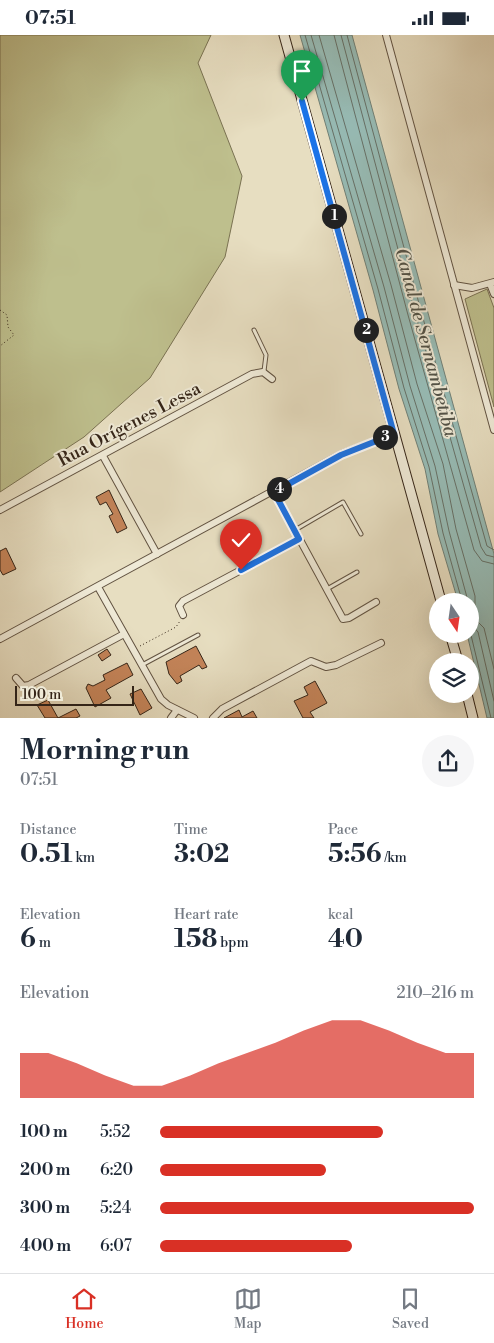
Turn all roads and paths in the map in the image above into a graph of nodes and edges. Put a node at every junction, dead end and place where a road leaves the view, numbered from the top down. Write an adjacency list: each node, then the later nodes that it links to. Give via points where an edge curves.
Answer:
1 (284, 35): 12 (street)
2 (386, 35): 4 (street)
3 (492, 283): 4 (street, via 472,288); 5 (street)
4 (454, 285): 11 (street)
5 (494, 294)
6 (0, 310): 8 (path, via 7,315 8,327 14,335)
7 (254, 330): 9 (lane, via 266,355)
8 (0, 346)
9 (263, 372): 10 (street); 13 (street, Rua Orígenes Lessa, via 252,373)
10 (272, 379)
11 (494, 430)
12 (394, 434): 14 (street, via 341,455); 23 (street)
13 (103, 456): 15 (street, Rua Orígenes Lessa); 19 (street)
14 (274, 492): 16 (street); 19 (street)
15 (0, 510)
16 (294, 530): 17 (lane, via 343,503); 18 (street)
17 (361, 533)
18 (299, 539): 22 (street); 25 (street, via 183,601 179,606)
19 (157, 554): 21 (street)
20 (357, 572): 22 (lane)
21 (98, 587): 26 (street); 28 (street)
22 (327, 589): 24 (street, via 343,619)
23 (439, 593)
24 (376, 601)
25 (183, 615): 30 (path, via 176,627)
26 (124, 634): 30 (street); 32 (street, via 30,685 23,686)
27 (198, 635): 31 (lane)
28 (0, 639)
29 (381, 643): 37 (street, via 336,665 320,665 311,661 222,709)
30 (133, 650): 31 (street)
31 (142, 665): 34 (street, via 161,699)
32 (16, 678)
33 (469, 703): 38 (street)
34 (177, 710): 35 (street); 36 (street)
35 (172, 718)
36 (194, 718)
37 (213, 718)
38 (473, 718)

